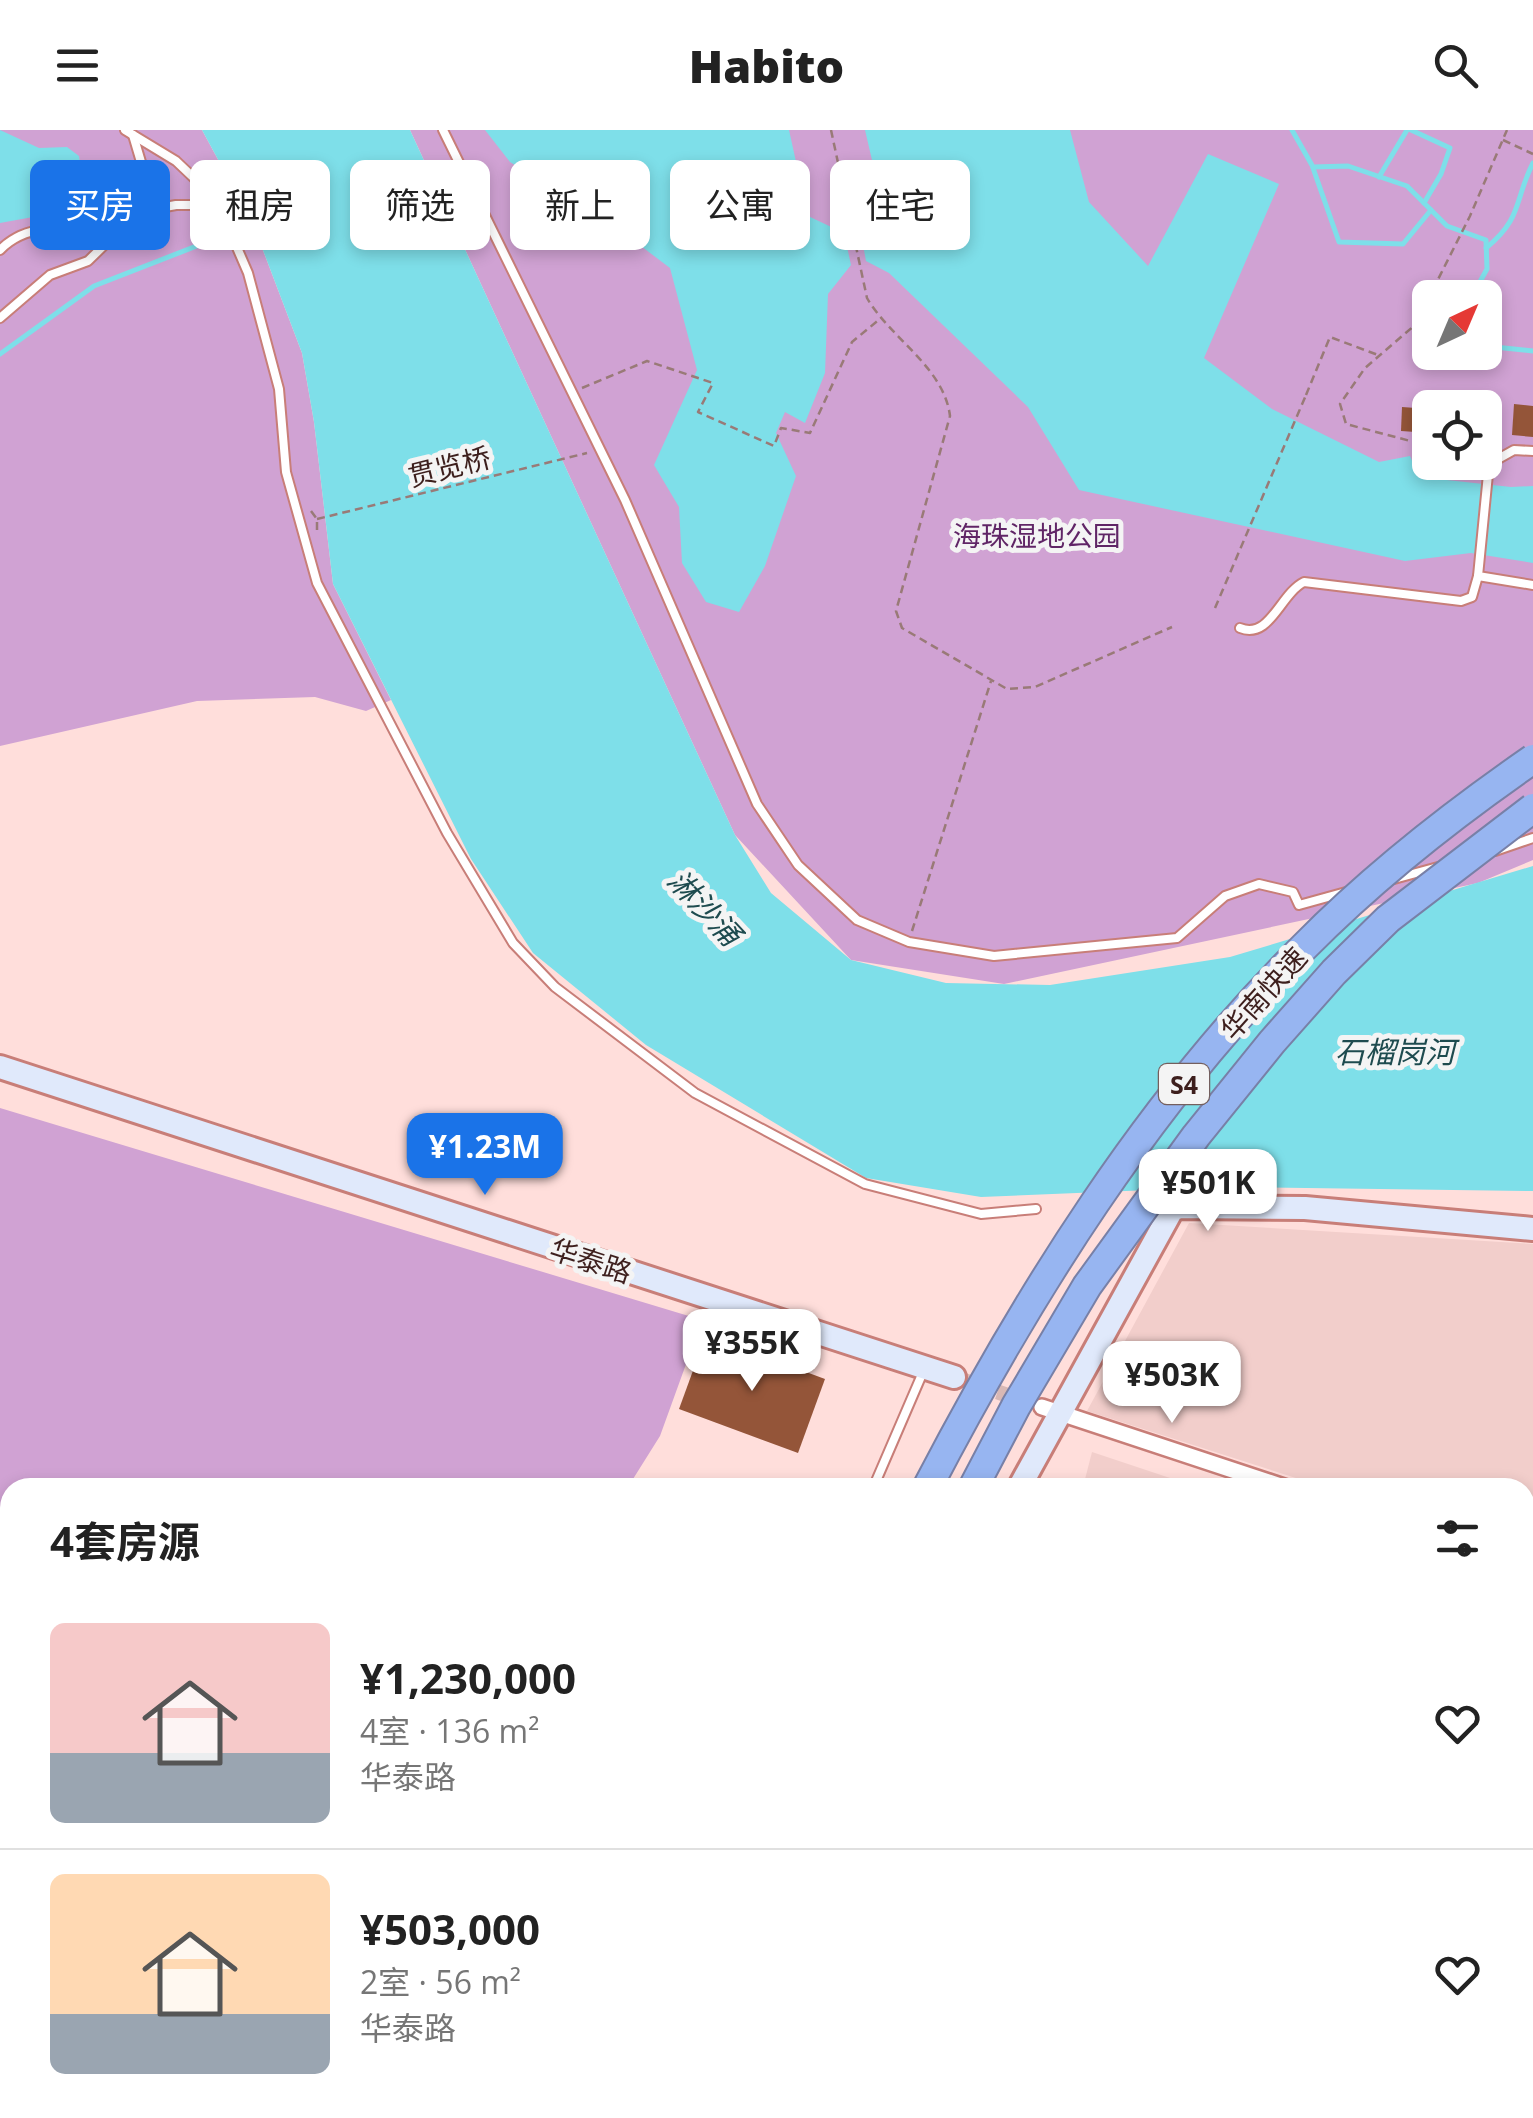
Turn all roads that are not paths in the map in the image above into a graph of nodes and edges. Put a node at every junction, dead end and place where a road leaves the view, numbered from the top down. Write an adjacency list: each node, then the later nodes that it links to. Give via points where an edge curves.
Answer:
1 (443, 130): 16 (lane, via 625,500 757,804 798,865 857,920 909,942 994,956 1177,938 1224,896 1259,884 1293,892 1299,905)
2 (129, 132): 3 (lane); 4 (lane)
3 (141, 160)
4 (190, 174)
5 (30, 230): 6 (lane)
6 (0, 250)
7 (98, 250): 9 (lane, via 50,274)
8 (238, 250): 18 (lane, via 278,389 286,472 316,583 513,943 555,987 695,1093 864,1184 981,1214)
9 (0, 318)
10 (1533, 451): 11 (lane, via 1514,450 1489,464)
11 (1478, 576): 12 (lane); 13 (lane, via 1472,597 1460,601 1304,582 1262,629)
12 (1533, 585)
13 (1240, 628)
14 (1533, 758): 24 (highway, 华南快速 / S4, bridge, via 1388,870 1253,1000 1054,1265)
15 (1533, 808): 25 (highway, 华南快速 / S4, bridge, via 1388,919 1250,1069 1087,1286)
16 (1533, 838)
17 (2, 1070): 20 (street, 华泰路)
18 (1036, 1208)
19 (1533, 1229): 22 (street, via 1305,1208 1172,1210)
20 (925, 1368): 21 (street, 华泰路); 23 (lane)
21 (954, 1377)
22 (1052, 1410): 26 (street); 27 (street)
23 (878, 1478)
24 (932, 1478)
25 (978, 1478)
26 (1023, 1478)
27 (1257, 1478)

